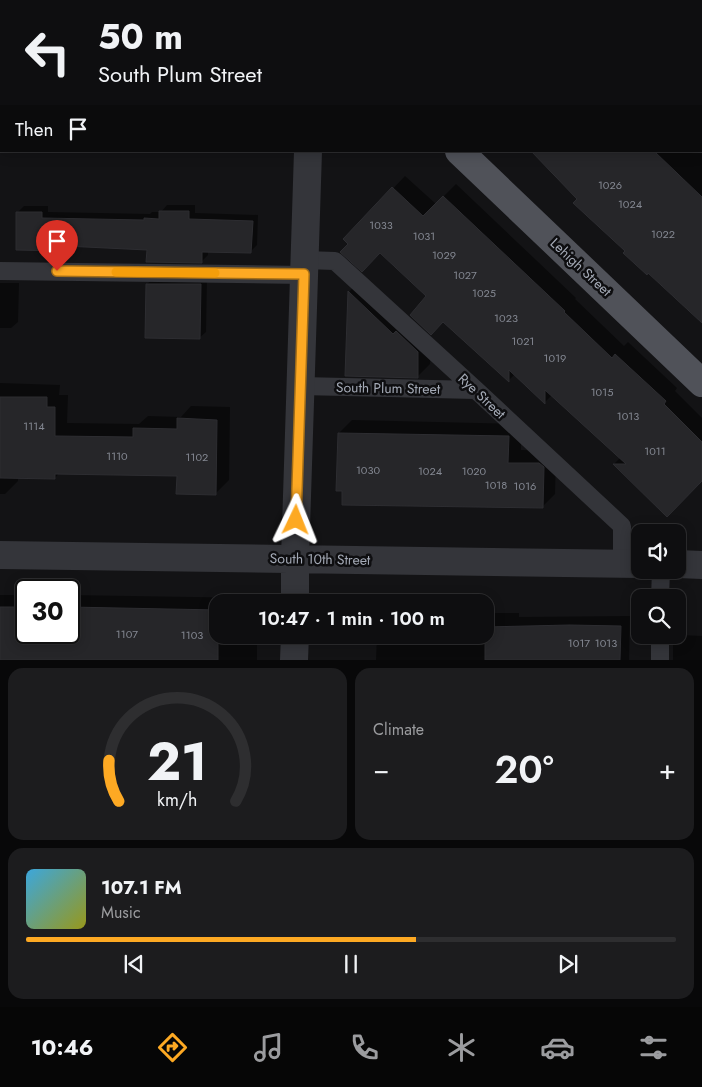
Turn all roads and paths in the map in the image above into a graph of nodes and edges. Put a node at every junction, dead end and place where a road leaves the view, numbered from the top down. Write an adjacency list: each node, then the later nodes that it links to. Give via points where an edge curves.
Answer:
1 (308, 152): 3 (street)
2 (460, 152): 5 (main road, Lehigh Street)
3 (304, 267): 4 (lane); 6 (street); 7 (lane, Rye Street, via 335,261)
4 (0, 270)
5 (702, 383)
6 (300, 386): 7 (lane, South Plum Street); 9 (street)
7 (476, 390): 10 (lane, Rye Street, via 622,526)
8 (0, 555): 9 (street, South 10th Street)
9 (295, 559): 10 (street, South 10th Street); 13 (street)
10 (631, 564)
11 (686, 564): 12 (street)
12 (702, 565)
13 (295, 594)
14 (295, 644): 16 (street)
15 (660, 644): 17 (lane)
16 (294, 660)
17 (660, 660)

